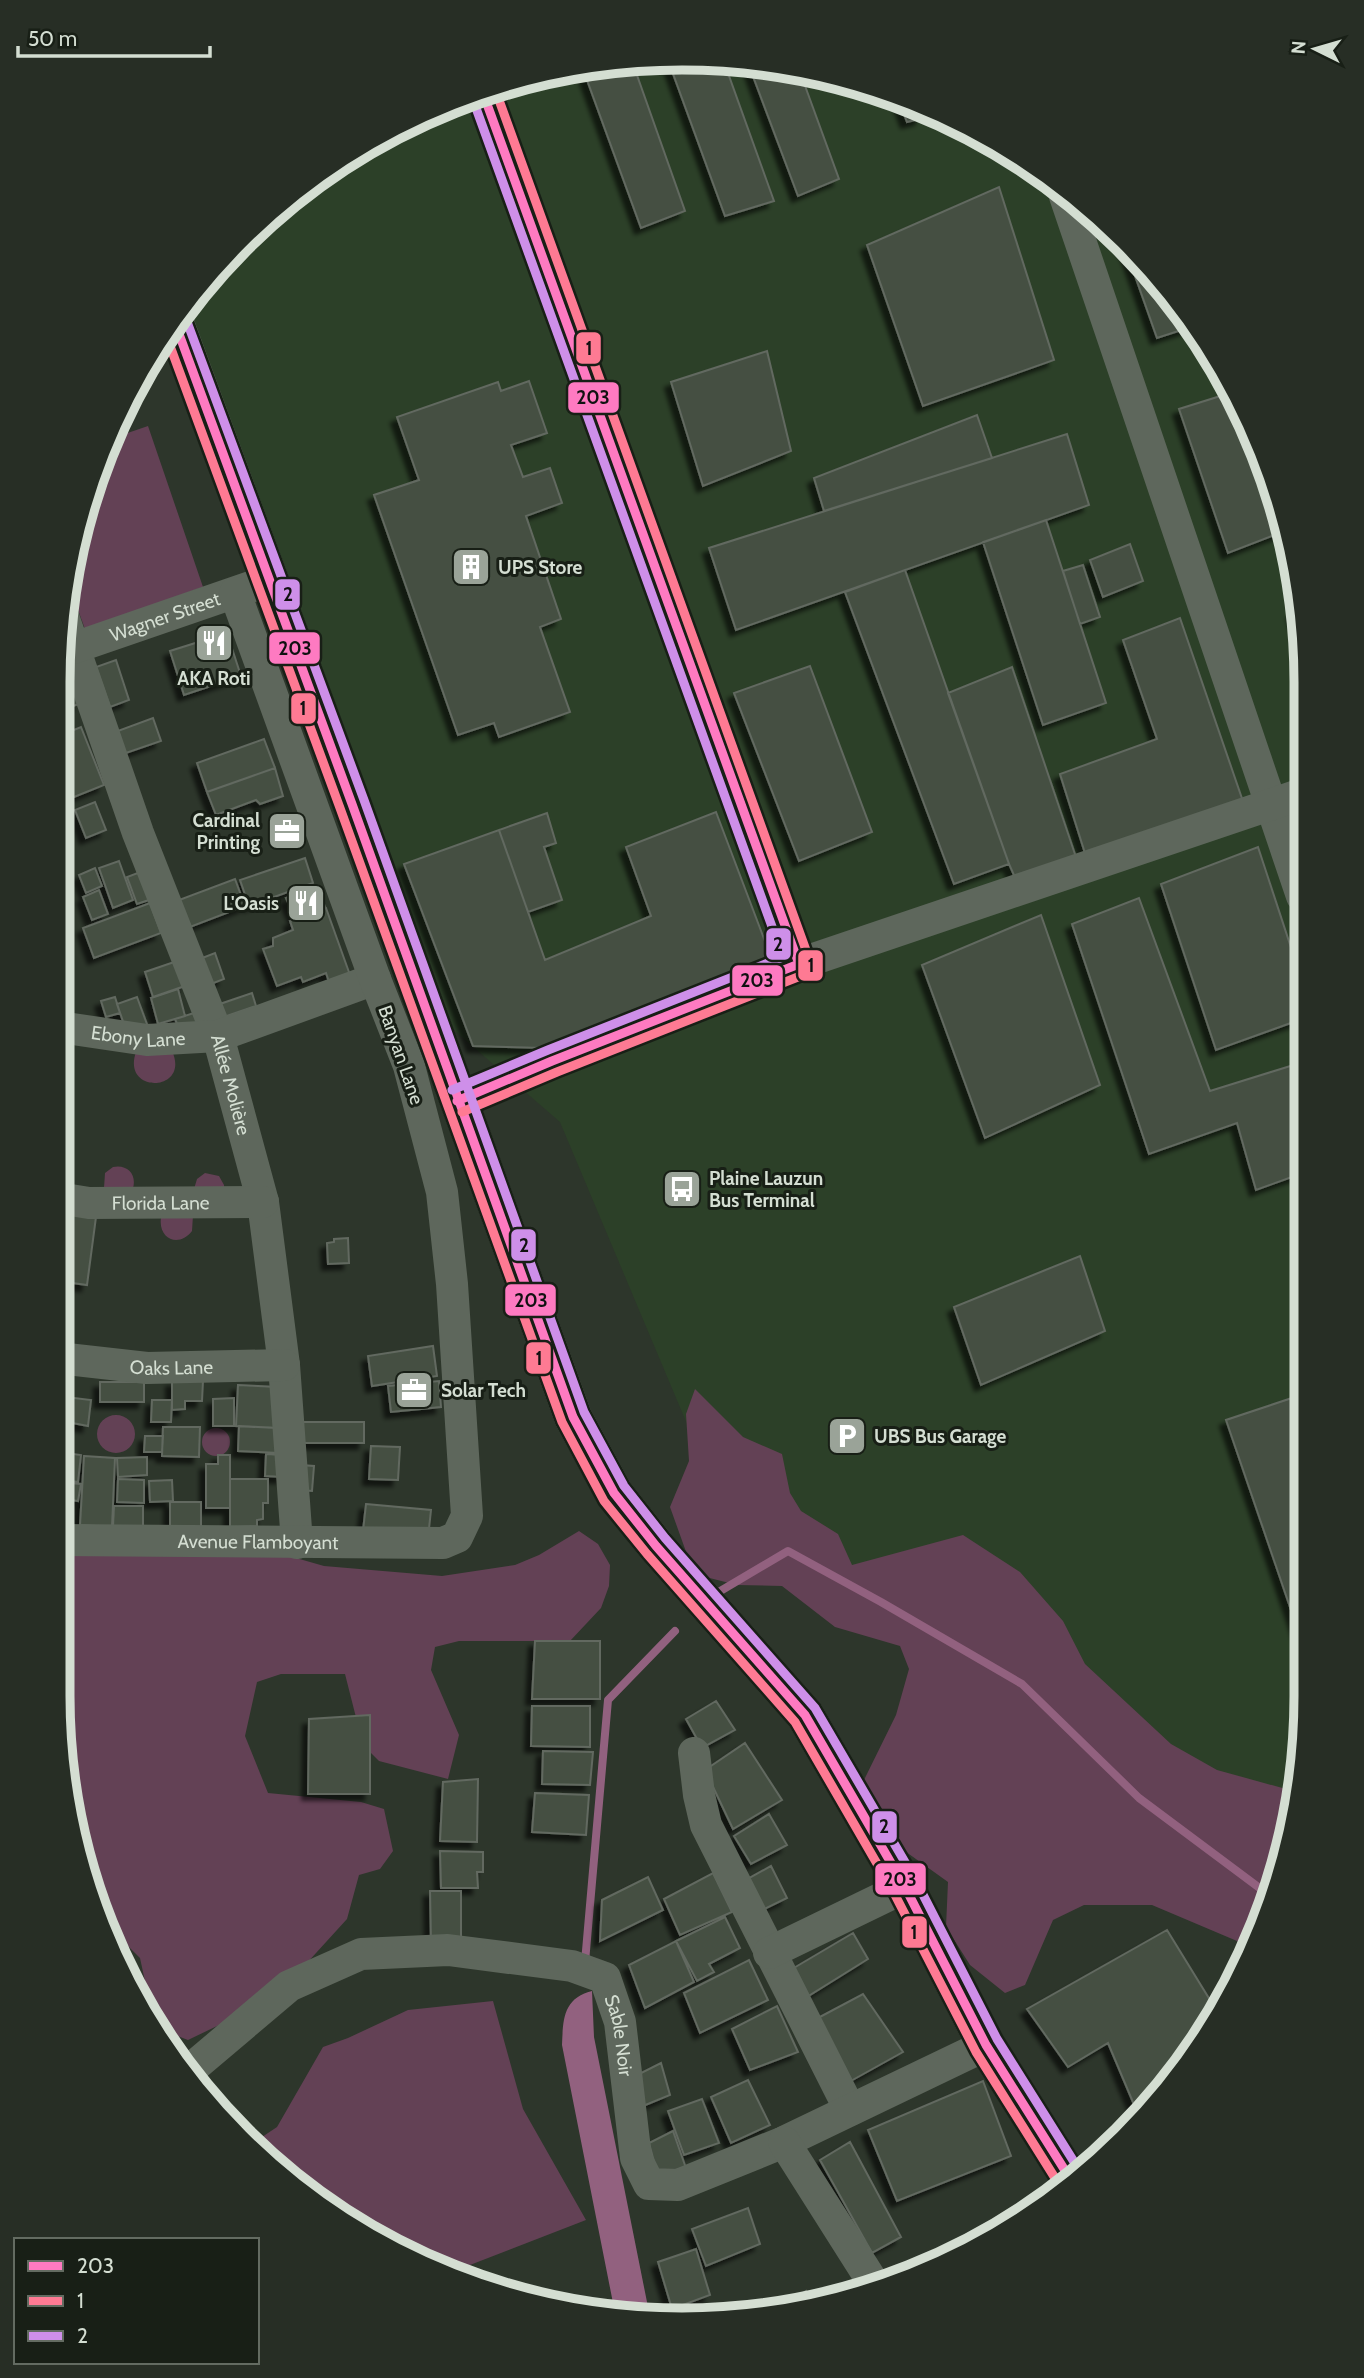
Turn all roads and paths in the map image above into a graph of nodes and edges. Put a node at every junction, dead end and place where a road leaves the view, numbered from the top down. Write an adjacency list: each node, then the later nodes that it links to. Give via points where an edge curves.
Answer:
1 (487, 101): 10 (street)
2 (1069, 208): 8 (street)
3 (178, 334): 4 (main road)
4 (253, 586): 5 (street, Wagner Street); 11 (street, Banyan Lane); 14 (main road)
5 (71, 649)
6 (70, 662): 13 (street, Allée Molière)
7 (1294, 797): 8 (street)
8 (1272, 805): 9 (street); 10 (street)
9 (1294, 872)
10 (799, 964): 14 (street)
11 (374, 979): 13 (street, Ebony Lane); 19 (street, Banyan Lane, via 409,1066 442,1192 467,1516)
12 (70, 1029): 13 (street, Ebony Lane, via 147,1040)
13 (218, 1035): 16 (street, Allée Molière)
14 (457, 1101): 23 (main road, via 573,1418 614,1493 806,1715)
15 (70, 1200): 16 (street, Florida Lane)
16 (263, 1202): 18 (street, Allée Molière)
17 (70, 1359): 18 (street, Oaks Lane, via 146,1368)
18 (284, 1366): 21 (street, Allée Molière)
19 (457, 1537): 21 (street, Avenue Flamboyant, via 443,1543)
20 (70, 1539): 21 (street, Avenue Flamboyant)
21 (297, 1542)
22 (694, 1753): 24 (street, via 706,1825)
23 (905, 1887): 24 (street); 25 (main road)
24 (769, 1952): 27 (street)
25 (986, 2045): 27 (street, Sable Noir); 29 (main road)
26 (194, 2066): 28 (street, Sable Noir, via 289,1986 360,1954 448,1950 572,1966 605,1978 620,2022 636,2158 649,2184 678,2185)
27 (850, 2110): 28 (street, Sable Noir)
28 (783, 2142): 30 (street)
29 (1066, 2173)
30 (870, 2278)

